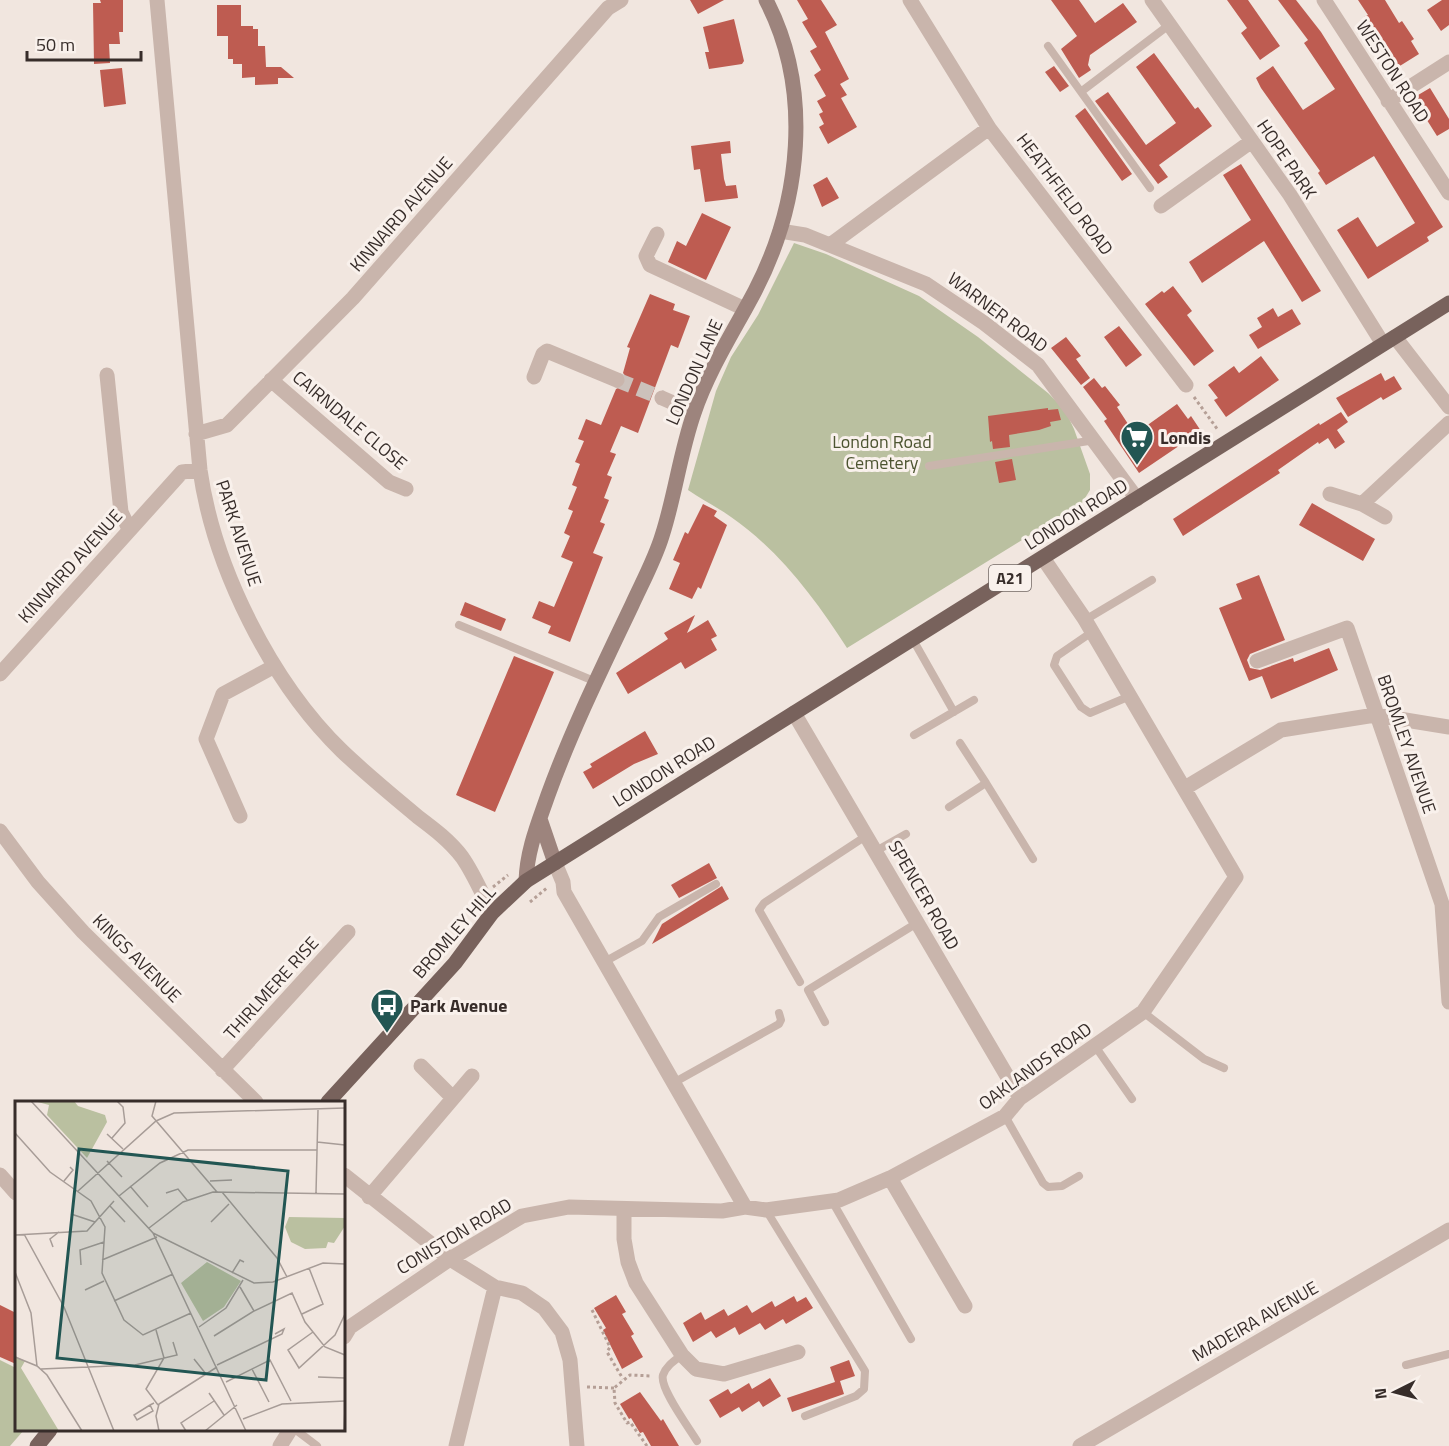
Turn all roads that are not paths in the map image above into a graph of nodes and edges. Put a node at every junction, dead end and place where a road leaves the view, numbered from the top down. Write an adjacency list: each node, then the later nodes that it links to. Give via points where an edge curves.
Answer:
1 (157, 0): 32 (street, PARK AVENUE)
2 (621, 0): 25 (street, KINNAIRD AVENUE, via 608,8 353,298)
3 (766, 0): 17 (street, LONDON LANE, via 788,60 795,111 791,193)
4 (910, 0): 12 (street)
5 (1152, 0): 7 (street, HOPE PARK)
6 (1324, 0): 11 (street, WESTON ROAD)
7 (1169, 25): 10 (lane); 13 (street, HOPE PARK)
8 (1048, 46): 10 (lane)
9 (1449, 62): 11 (street)
10 (1082, 91): 14 (lane)
11 (1388, 101): 15 (street, WESTON ROAD)
12 (989, 128): 19 (street, HEATHFIELD ROAD); 27 (street, HEATHFIELD ROAD)
13 (1252, 141): 16 (street); 22 (street, HOPE PARK)
14 (1150, 188)
15 (1448, 190)
16 (1161, 206)
17 (780, 231): 19 (street, WARNER ROAD); 21 (street, LONDON LANE)
18 (657, 234): 21 (street, via 646,256 650,265)
19 (830, 245): 33 (street, WARNER ROAD, via 926,284 984,322 1038,365)
20 (1449, 303): 22 (main road, LONDON ROAD / A21)
21 (745, 309): 30 (street, LONDON LANE)
22 (1389, 341): 29 (street, HOPE PARK); 38 (main road, LONDON ROAD / A21)
23 (106, 375): 41 (street, via 121,512)
24 (534, 377): 26 (street, via 547,351)
25 (271, 380): 32 (street, KINNAIRD AVENUE, via 227,425); 36 (street, CAIRNDALE CLOSE, via 389,482)
26 (617, 380)
27 (1186, 385)
28 (662, 398): 30 (street)
29 (1449, 407)
30 (694, 412): 50 (street, LONDON LANE, via 662,538)
31 (1449, 423): 39 (street)
32 (196, 434): 35 (street, PARK AVENUE)
33 (1095, 440): 34 (lane); 38 (street, WARNER ROAD)
34 (929, 466)
35 (200, 470): 41 (street, KINNAIRD AVENUE, via 182,472); 48 (street, PARK AVENUE, via 204,500 231,579)
36 (406, 489)
37 (1330, 494): 39 (street)
38 (1137, 499): 42 (main road, LONDON ROAD / A21)
39 (1362, 504): 40 (street)
40 (1384, 517)
41 (129, 529): 49 (street, KINNAIRD AVENUE)
42 (1043, 558): 45 (street, OAKLANDS ROAD); 46 (main road, LONDON ROAD / A21)
43 (1152, 579): 45 (lane)
44 (459, 626): 50 (lane)
45 (1088, 626): 51 (street, OAKLANDS ROAD); 51 (lane, via 1057,656 1054,665 1081,707 1090,713)
46 (911, 637): 53 (lane); 54 (main road, LONDON ROAD / A21)
47 (1257, 661): 55 (street, BROMLEY AVENUE, via 1347,627)
48 (273, 667): 62 (street, via 223,694 206,739); 73 (street, PARK AVENUE, via 342,752 451,843)
49 (0, 674)
50 (594, 681): 63 (street, LONDON LANE)
51 (1130, 696): 60 (street, OAKLANDS ROAD)
52 (974, 700): 53 (lane)
53 (954, 712): 57 (lane)
54 (794, 713): 66 (street, SPENCER ROAD); 68 (main road, LONDON ROAD / A21)
55 (1375, 715): 56 (street); 60 (street, via 1281,730); 78 (street, BROMLEY AVENUE, via 1442,904)
56 (1449, 727)
57 (914, 735)
58 (960, 743): 59 (lane)
59 (986, 783): 61 (lane); 69 (lane)
60 (1185, 788): 79 (street, OAKLANDS ROAD, via 1236,877)
61 (949, 807)
62 (240, 816)
63 (540, 819): 70 (street); 71 (street, LONDON LANE, via 528,852)
64 (0, 831): 85 (street, KINGS AVENUE, via 38,882 83,932)
65 (906, 834): 67 (lane)
66 (866, 836): 67 (street, SPENCER ROAD); 77 (lane, via 759,910)
67 (876, 851): 74 (street, SPENCER ROAD)
68 (572, 852): 70 (main road, BROMLEY HILL / A21)
69 (1033, 859)
70 (555, 863): 71 (main road, BROMLEY HILL / A21); 76 (street, via 564,892)
71 (526, 881): 73 (main road, BROMLEY HILL / A21)
72 (716, 884): 76 (lane, via 660,916 642,940)
73 (492, 913): 92 (main road, BROMLEY HILL / A21, via 455,963)
74 (917, 923): 81 (lane, via 808,990); 89 (street, SPENCER ROAD)
75 (348, 932): 85 (street, THIRLMERE RISE)
76 (604, 958): 87 (street)
77 (800, 982)
78 (1449, 1002)
79 (1143, 1012): 82 (street, OAKLANDS ROAD); 84 (lane, via 1204,1059)
80 (779, 1013): 87 (lane, via 779,1024)
81 (825, 1022)
82 (1095, 1046): 89 (street, OAKLANDS ROAD); 90 (lane)
83 (421, 1066): 88 (street)
84 (1224, 1068)
85 (222, 1070): 91 (street, KINGS AVENUE)
86 (472, 1076): 88 (street)
87 (675, 1082): 101 (street)
88 (453, 1098): 99 (street)
89 (1020, 1098): 93 (street, OAKLANDS ROAD)
90 (1132, 1099)
91 (255, 1101)
92 (329, 1101)
93 (1005, 1116): 96 (lane, via 1043,1183 1048,1187 1062,1186); 97 (street, OAKLANDS ROAD)
94 (0, 1175): 98 (street)
95 (345, 1176): 99 (street)
96 (1079, 1176)
97 (890, 1178): 100 (street, OAKLANDS ROAD); 107 (street)
98 (15, 1192)
99 (369, 1197): 105 (street)
100 (832, 1201): 103 (street, OAKLANDS ROAD); 109 (lane)
101 (745, 1207): 102 (street, CONISTON ROAD, via 722,1211); 103 (street, OAKLANDS ROAD)
102 (624, 1210): 105 (street, CONISTON ROAD, via 569,1207 522,1215); 112 (street, via 626,1251 636,1283)
103 (766, 1210): 114 (lane, via 865,1371 864,1389 856,1396)
104 (1449, 1230): 124 (street, MADEIRA AVENUE)
105 (450, 1258): 106 (street); 108 (street, CONISTON ROAD, via 350,1327)
106 (495, 1287): 122 (street); 123 (street, via 530,1298 544,1308 562,1332 570,1360)
107 (965, 1306)
108 (345, 1335)
109 (911, 1339)
110 (798, 1352): 112 (street, via 724,1374 696,1369)
111 (1449, 1354): 113 (lane)
112 (682, 1355): 118 (lane, via 668,1365 662,1377 664,1388)
113 (1406, 1365)
114 (805, 1416)
115 (49, 1431): 119 (main road)
116 (289, 1431): 120 (street)
117 (297, 1431): 121 (lane)
118 (697, 1441)
119 (37, 1446)
120 (280, 1446)
121 (318, 1446)
122 (456, 1446)
123 (577, 1446)
124 (1080, 1446)

